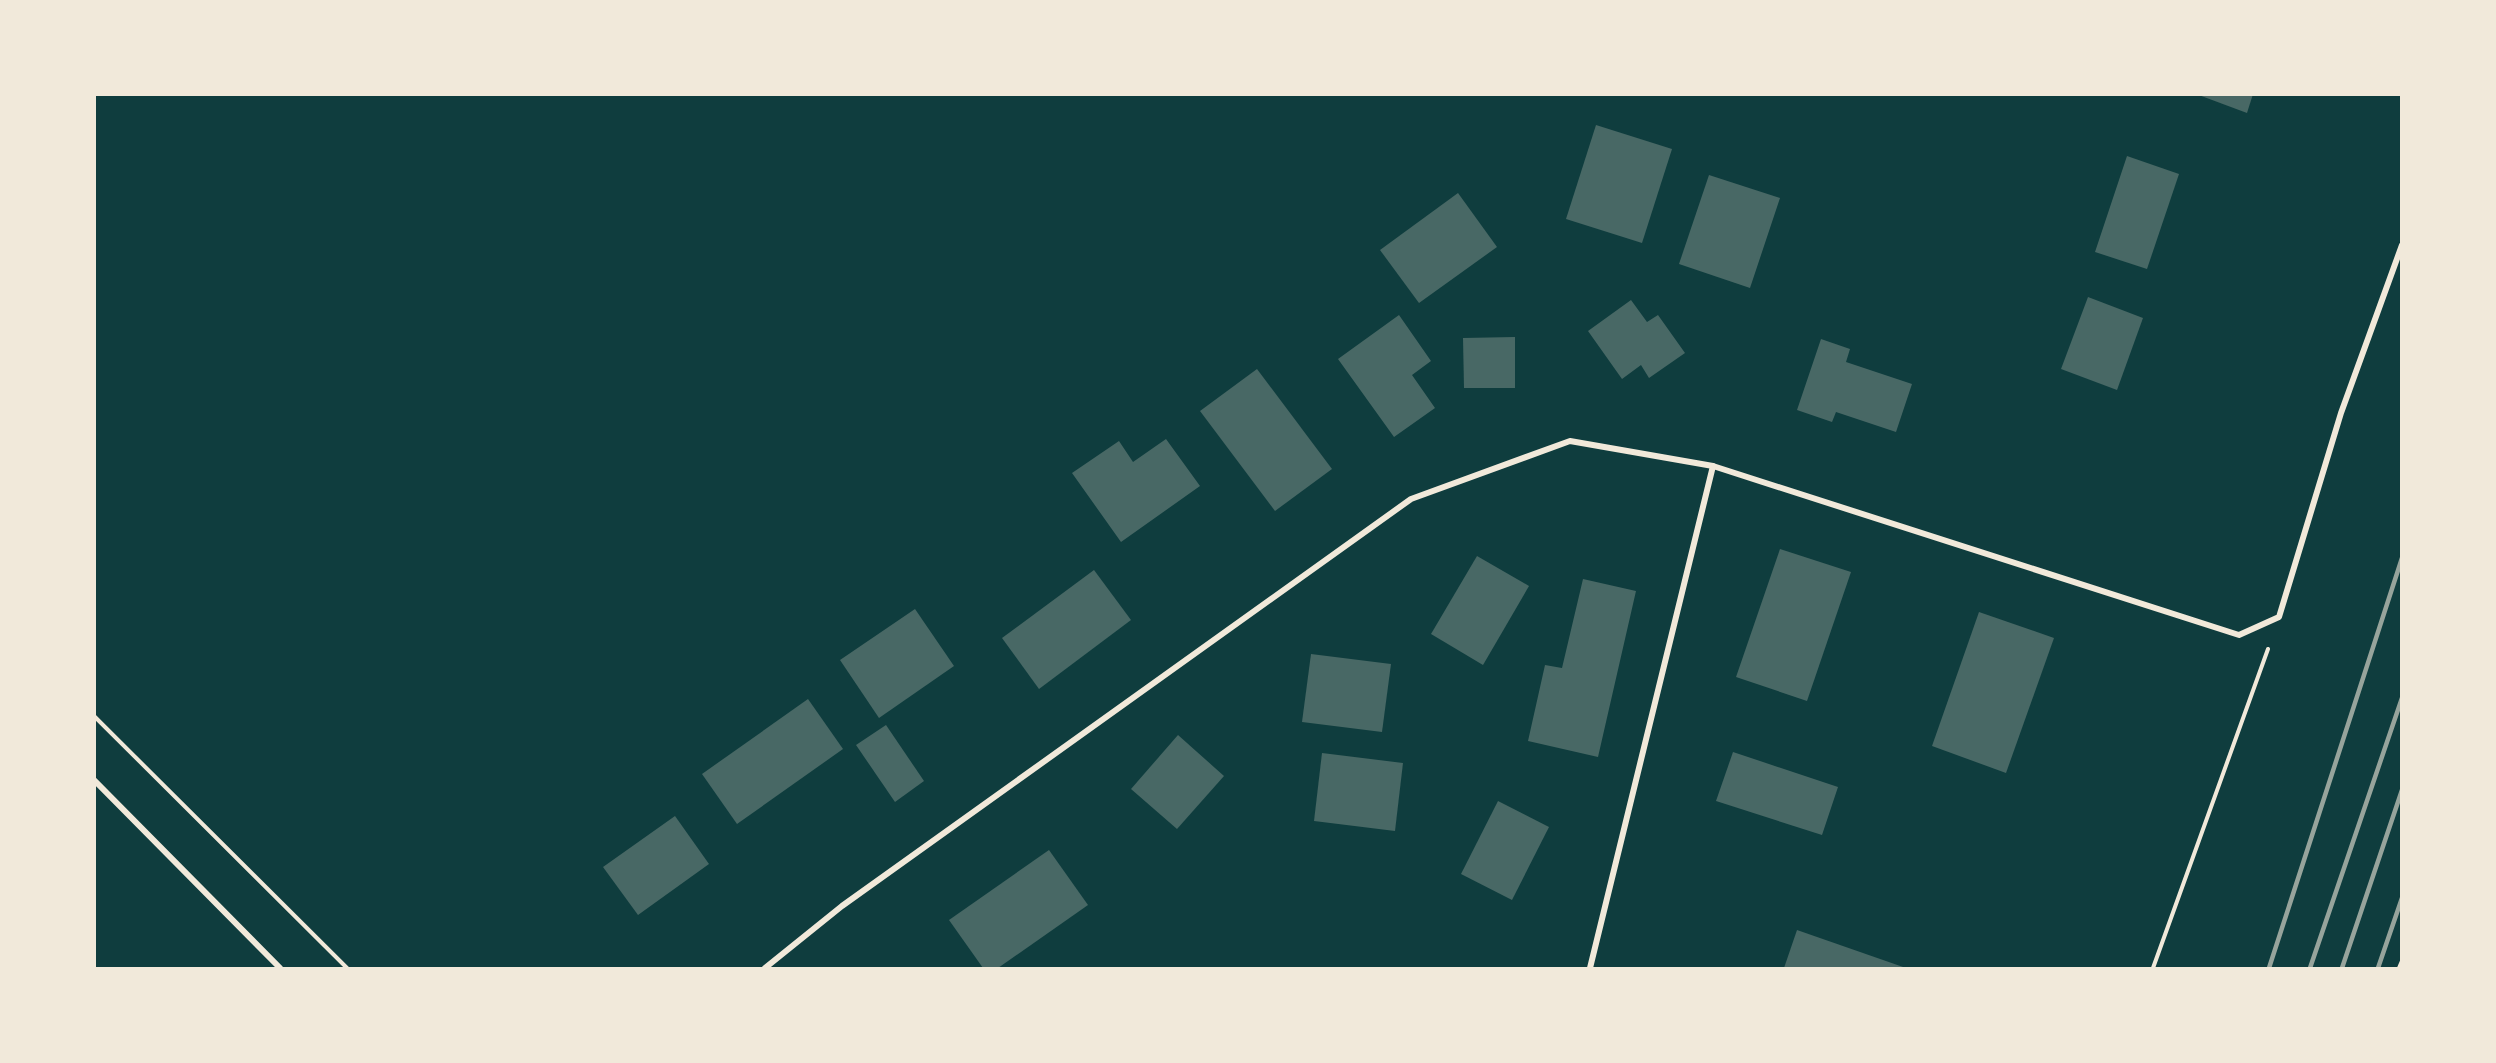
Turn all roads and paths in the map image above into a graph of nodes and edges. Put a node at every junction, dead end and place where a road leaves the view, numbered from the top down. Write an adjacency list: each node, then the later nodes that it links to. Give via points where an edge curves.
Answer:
1 (2402, 245): 3 (street, via 2342,413)
2 (1713, 466): 3 (street, via 2239,635); 9 (street, via 1570,441 1411,499 842,906); 10 (street)
3 (2279, 617): 11 (path)
4 (94, 717): 8 (path)
5 (94, 780): 7 (street)
6 (2402, 961): 12 (path)
7 (280, 969)
8 (347, 969)
9 (765, 969)
10 (1590, 969)
11 (2153, 969)
12 (2399, 969)

